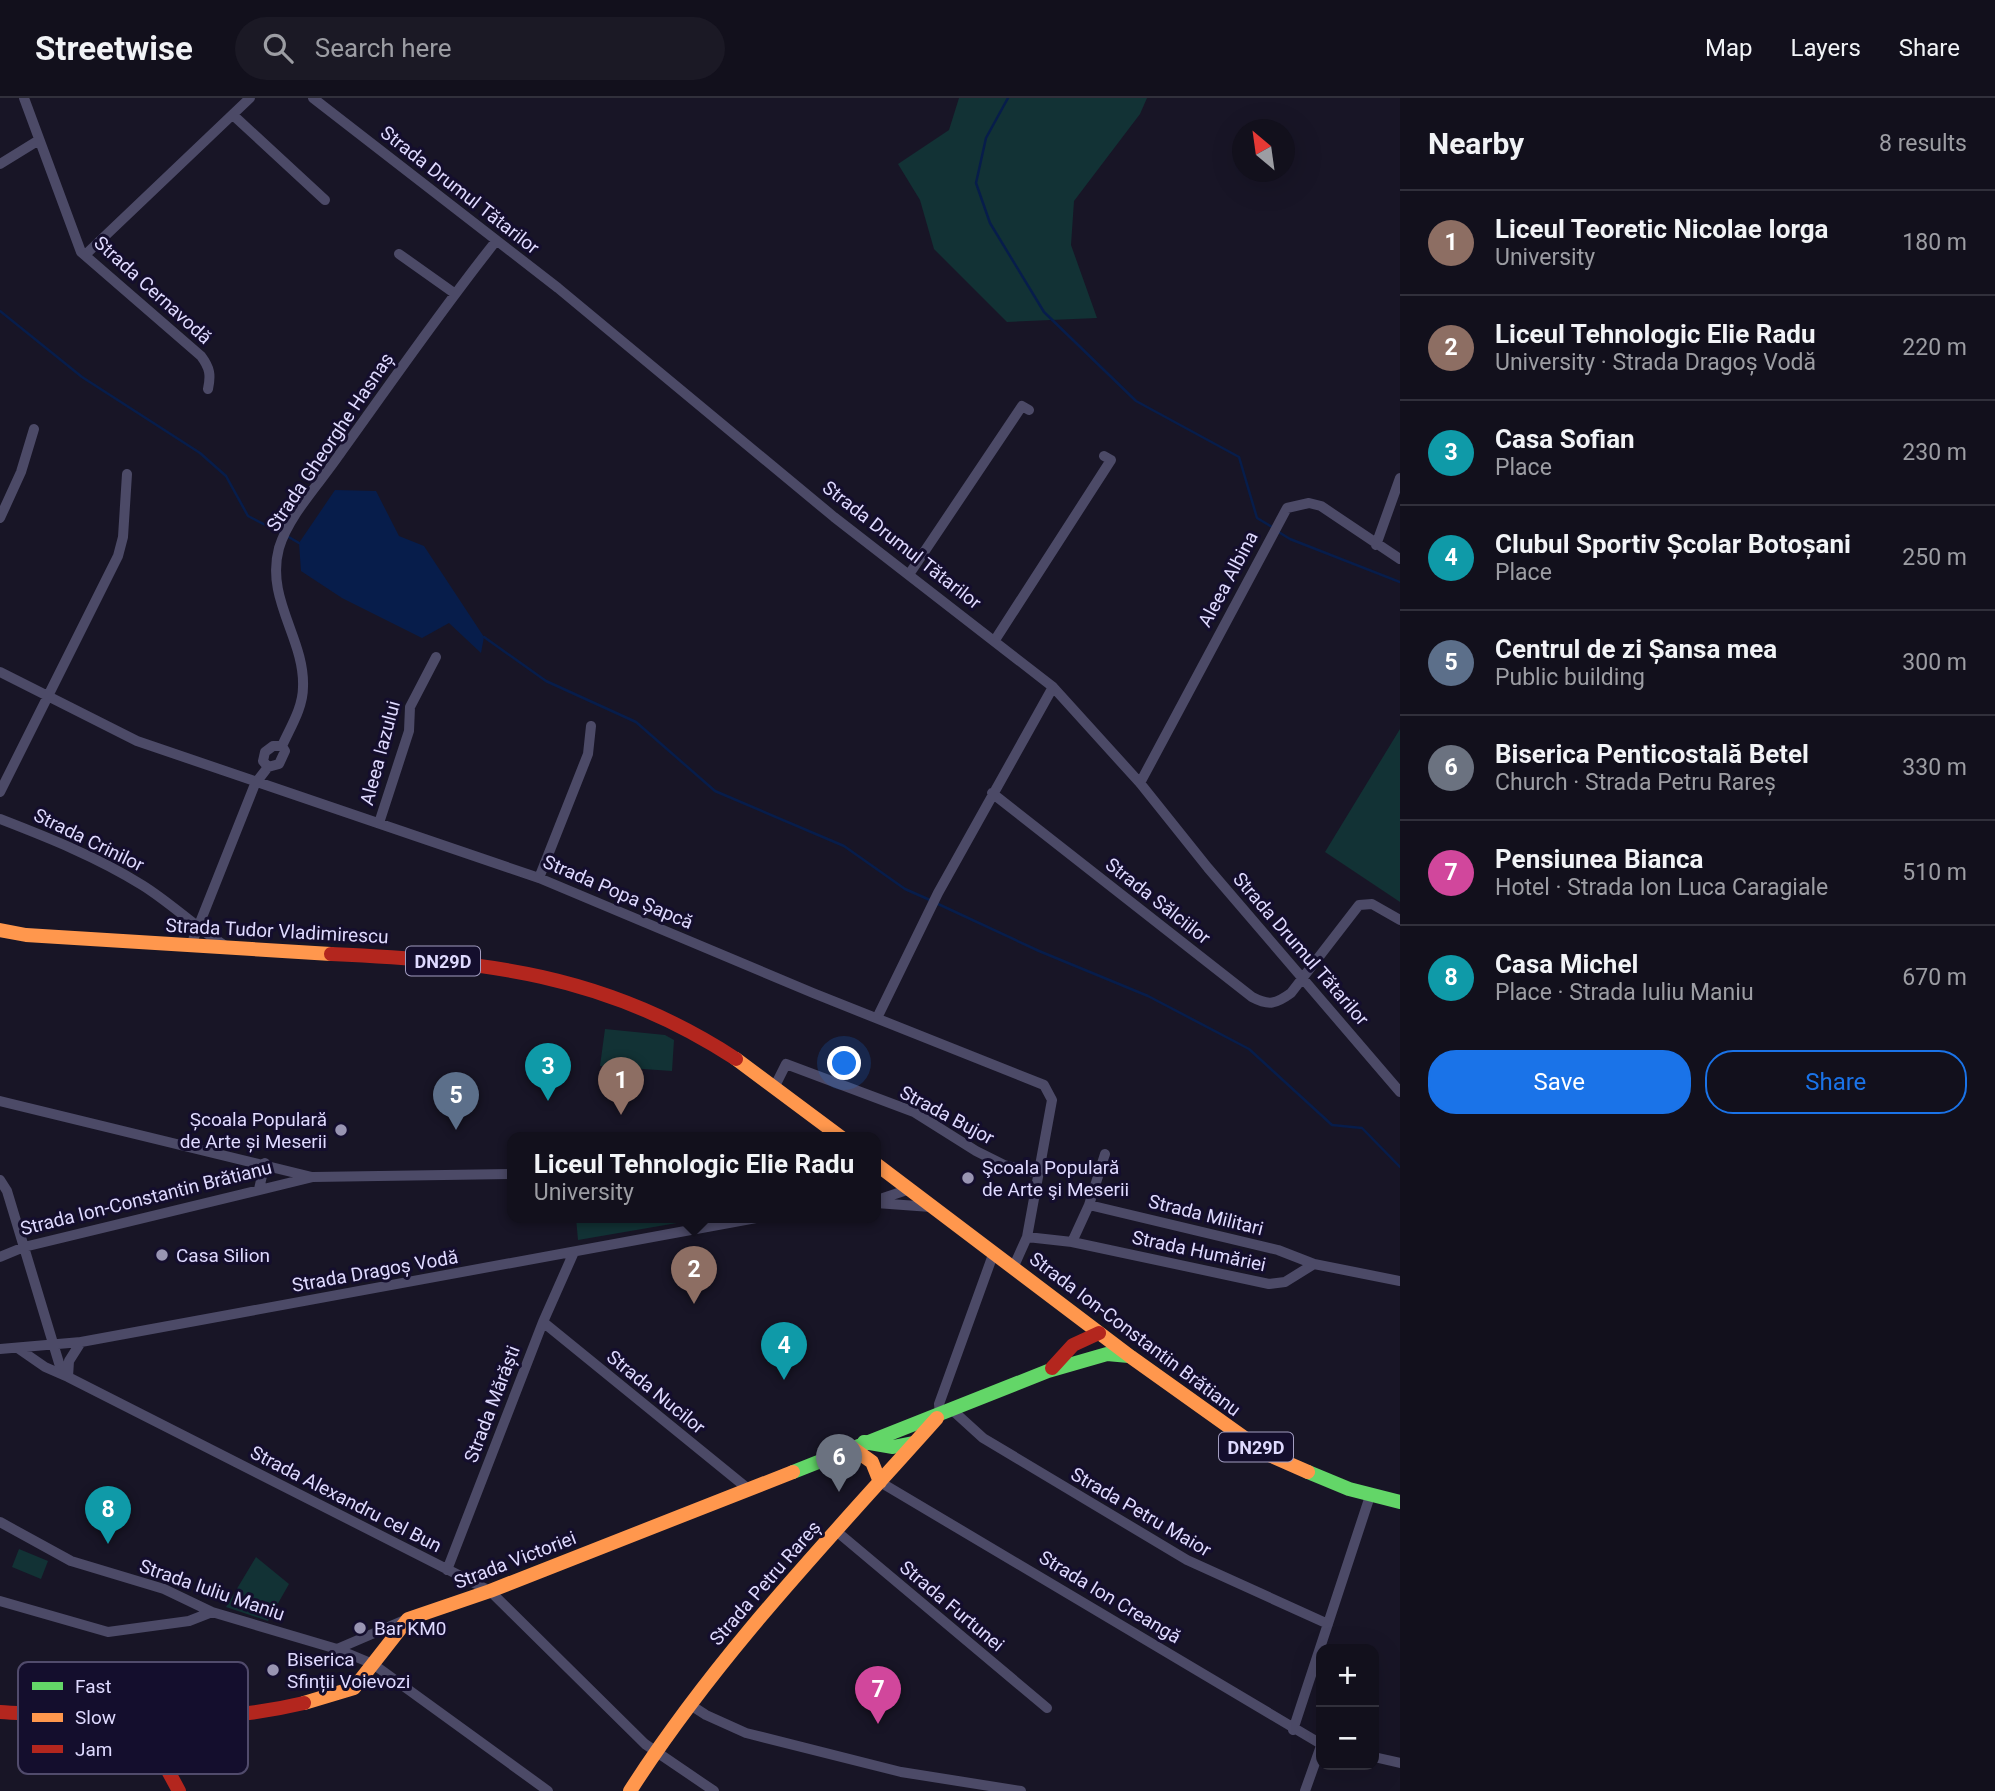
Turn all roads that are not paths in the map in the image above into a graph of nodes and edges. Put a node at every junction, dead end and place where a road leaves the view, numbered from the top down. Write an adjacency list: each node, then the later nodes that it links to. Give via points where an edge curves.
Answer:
1 (24, 98): 5 (street, Strada Cernavodă)
2 (250, 98): 4 (street)
3 (313, 98): 8 (street, Strada Drumul Tătarilor)
4 (233, 115): 7 (street); 10 (street)
5 (39, 141): 6 (street); 10 (street, Strada Cernavodă)
6 (0, 164)
7 (325, 200)
8 (496, 241): 11 (street, Strada Gheorghe Hasnaș); 21 (street, Strada Drumul Tătarilor, via 834,517)
9 (399, 254): 11 (street)
10 (85, 255): 12 (street, Strada Cernavodă, via 201,356 209,366)
11 (454, 293): 28 (street, Strada Gheorghe Hasnaș, via 279,547 275,578 304,685 301,704)
12 (208, 389)
13 (1029, 410): 21 (street, via 1022,405)
14 (34, 429): 18 (street)
15 (1104, 456): 22 (street, via 1111,460)
16 (127, 474): 26 (street, via 118,556)
17 (1400, 478): 19 (street)
18 (0, 518)
19 (1376, 545): 20 (street, Aleea Albina); 30 (street, Aleea Albina, via 1321,506 1309,503 1287,508)
20 (1400, 559)
21 (910, 573): 22 (street, Strada Drumul Tătarilor)
22 (995, 640): 25 (street, Strada Drumul Tătarilor)
23 (436, 657): 35 (street, Aleea Iazului, via 410,706 409,731)
24 (0, 672): 26 (street, Strada Popa Șapcă)
25 (1053, 687): 30 (street, Strada Drumul Tătarilor); 33 (street)
26 (48, 698): 31 (street, Strada Popa Șapcă, via 137,741); 32 (street)
27 (591, 726): 36 (street, via 587,754)
28 (282, 746): 29 (street, via 285,751 279,764); 29 (street, Strada Gheorghe Hasnaș, via 265,751)
29 (268, 767): 31 (street, Strada Gheorghe Hasnaș)
30 (1140, 783): 42 (street, Strada Drumul Tătarilor)
31 (255, 784): 35 (street, Strada Popa Șapcă); 38 (street, Strada Gheorghe Hasnaș)
32 (0, 792)
33 (992, 793): 42 (street, Strada Sălciilor, via 1252,997 1278,1003); 43 (street)
34 (0, 819): 38 (street, Strada Crinilor, via 105,863 164,900)
35 (379, 823): 36 (street, Strada Popa Șapcă)
36 (539, 877): 43 (street, Strada Popa Șapcă)
37 (1400, 920): 42 (street, via 1372,904 1359,905)
38 (196, 927): 40 (street, Strada Gheorghe Hasnaș); 41 (street, Strada Crinilor)
39 (0, 930): 40 (main road, Strada Tudor Vladimirescu / DN29D)
40 (191, 945): 41 (main road, Strada Tudor Vladimirescu / DN29D)
41 (228, 947): 44 (main road, Strada Tudor Vladimirescu / DN29D, via 420,959 535,973 632,1002 678,1023)
42 (1304, 977): 45 (street, Strada Drumul Tătarilor)
43 (877, 1018): 51 (street, Strada Popa Șapcă, via 1044,1085 1052,1100)
44 (775, 1086): 47 (main road, Strada Tudor Vladimirescu / DN29D); 51 (street, Strada Bujor, via 786,1064 914,1112 1004,1165)
45 (1400, 1092)
46 (0, 1101): 49 (street)
47 (834, 1132)
48 (1105, 1154): 59 (street)
49 (265, 1163): 53 (street); 55 (street)
50 (881, 1168): 56 (main road, DN29D)
51 (1037, 1173): 62 (street, Strada Popa Șapcă)
52 (507, 1174): 53 (street, Strada Ion-Constantin Brătianu)
53 (313, 1177): 55 (street, Strada Ion-Constantin Brătianu)
54 (0, 1180): 64 (street)
55 (259, 1189): 64 (street, Strada Ion-Constantin Brătianu)
56 (910, 1189): 57 (street); 60 (main road, DN29D)
57 (881, 1200)
58 (881, 1203): 60 (street)
59 (1089, 1205): 63 (street); 68 (street, Strada Militari, via 1278,1250)
60 (934, 1208): 66 (main road, Strada Ion-Constantin Brătianu / DN29D)
61 (729, 1223): 65 (street, Strada Dragoș Vodă)
62 (1027, 1237): 63 (street, Strada Humăriei); 69 (street, Strada Popa Șapcă)
63 (1072, 1242): 68 (street, Strada Humăriei, via 1269,1284 1285,1282)
64 (24, 1247): 67 (street, Strada Ion-Constantin Brătianu); 75 (street)
65 (574, 1252): 72 (street, Strada Mărăști); 74 (street, Strada Dragoș Vodă)
66 (994, 1252): 69 (main road, Strada Ion-Constantin Brătianu / DN29D); 83 (street, via 939,1404)
67 (0, 1256)
68 (1314, 1264): 70 (street)
69 (1014, 1266): 71 (main road, Strada Ion-Constantin Brătianu / DN29D)
70 (1400, 1281)
71 (1069, 1308): 73 (main road, Strada Ion-Constantin Brătianu / DN29D); 76 (main road, via 1078,1325)
72 (543, 1322): 87 (street, Strada Nucilor); 92 (street, Strada Mărăști)
73 (1099, 1333): 76 (main road, Strada Victoriei); 79 (main road, Strada Ion-Constantin Brătianu / DN29D); 80 (main road)
74 (81, 1342): 75 (street, Strada Dragoș Vodă); 82 (street, via 69,1362)
75 (54, 1345): 78 (street, Strada Dragoș Vodă); 82 (street)
76 (1073, 1345): 81 (main road, Strada Victoriei, via 1062,1362)
77 (0, 1349): 78 (street, Strada Dragoș Vodă)
78 (19, 1349): 82 (street, Strada Alexandru cel Bun)
79 (1130, 1357): 80 (main road, Strada Victoriei, via 1115,1353); 88 (main road, Strada Ion-Constantin Brătianu / DN29D, via 1266,1454)
80 (1081, 1361): 81 (main road, Strada Victoriei)
81 (1048, 1371): 83 (main road, Strada Victoriei)
82 (68, 1377): 92 (street, Strada Alexandru cel Bun)
83 (945, 1411): 84 (main road, Strada Petru Rareș); 85 (main road, Strada Victoriei); 97 (street, Strada Petru Maior, via 1187,1560)
84 (913, 1443): 85 (main road); 86 (main road, Strada Petru Rareș)
85 (857, 1445): 86 (main road, via 872,1462); 87 (main road, Strada Victoriei)
86 (880, 1482): 91 (main road, Strada Petru Rareș); 105 (street, Strada Ion Creangă)
87 (747, 1488): 93 (main road, Strada Victoriei)
88 (1370, 1496): 89 (main road, Strada Ion-Constantin Brătianu / DN29D); 97 (street)
89 (1400, 1502)
90 (0, 1522): 95 (street, Strada Iuliu Maniu, via 71,1562 164,1589)
91 (835, 1530): 100 (main road, Strada Petru Rareș); 101 (street, Strada Furtunei)
92 (447, 1570): 93 (street, Strada Alexandru cel Bun)
93 (490, 1591): 96 (main road, Strada Victoriei); 107 (street, Strada Alexandru cel Bun)
94 (0, 1601): 95 (street, via 108,1632 190,1621)
95 (212, 1612): 98 (street, Strada Iuliu Maniu)
96 (408, 1619): 98 (street); 99 (main road)
97 (1328, 1624): 105 (street)
98 (337, 1649): 99 (street, Strada Iuliu Maniu)
99 (373, 1664): 102 (main road, via 354,1688 344,1693); 113 (street, Strada Iuliu Maniu)
100 (689, 1704): 107 (main road, Strada Petru Rareș); 116 (street, via 746,1733 901,1772)
101 (1047, 1708)
102 (248, 1711)
103 (0, 1712): 104 (main road)
104 (18, 1713)
105 (1293, 1730): 106 (street, Strada Ion Creangă)
106 (1316, 1742)
107 (655, 1752): 114 (main road, Strada Petru Rareș); 115 (street, Strada Alexandru cel Bun)
108 (1379, 1758): 110 (street)
109 (1316, 1759): 117 (street)
110 (1400, 1763)
111 (169, 1774): 112 (main road)
112 (179, 1791)
113 (548, 1791)
114 (630, 1791)
115 (714, 1791)
116 (1021, 1791)
117 (1305, 1791)

